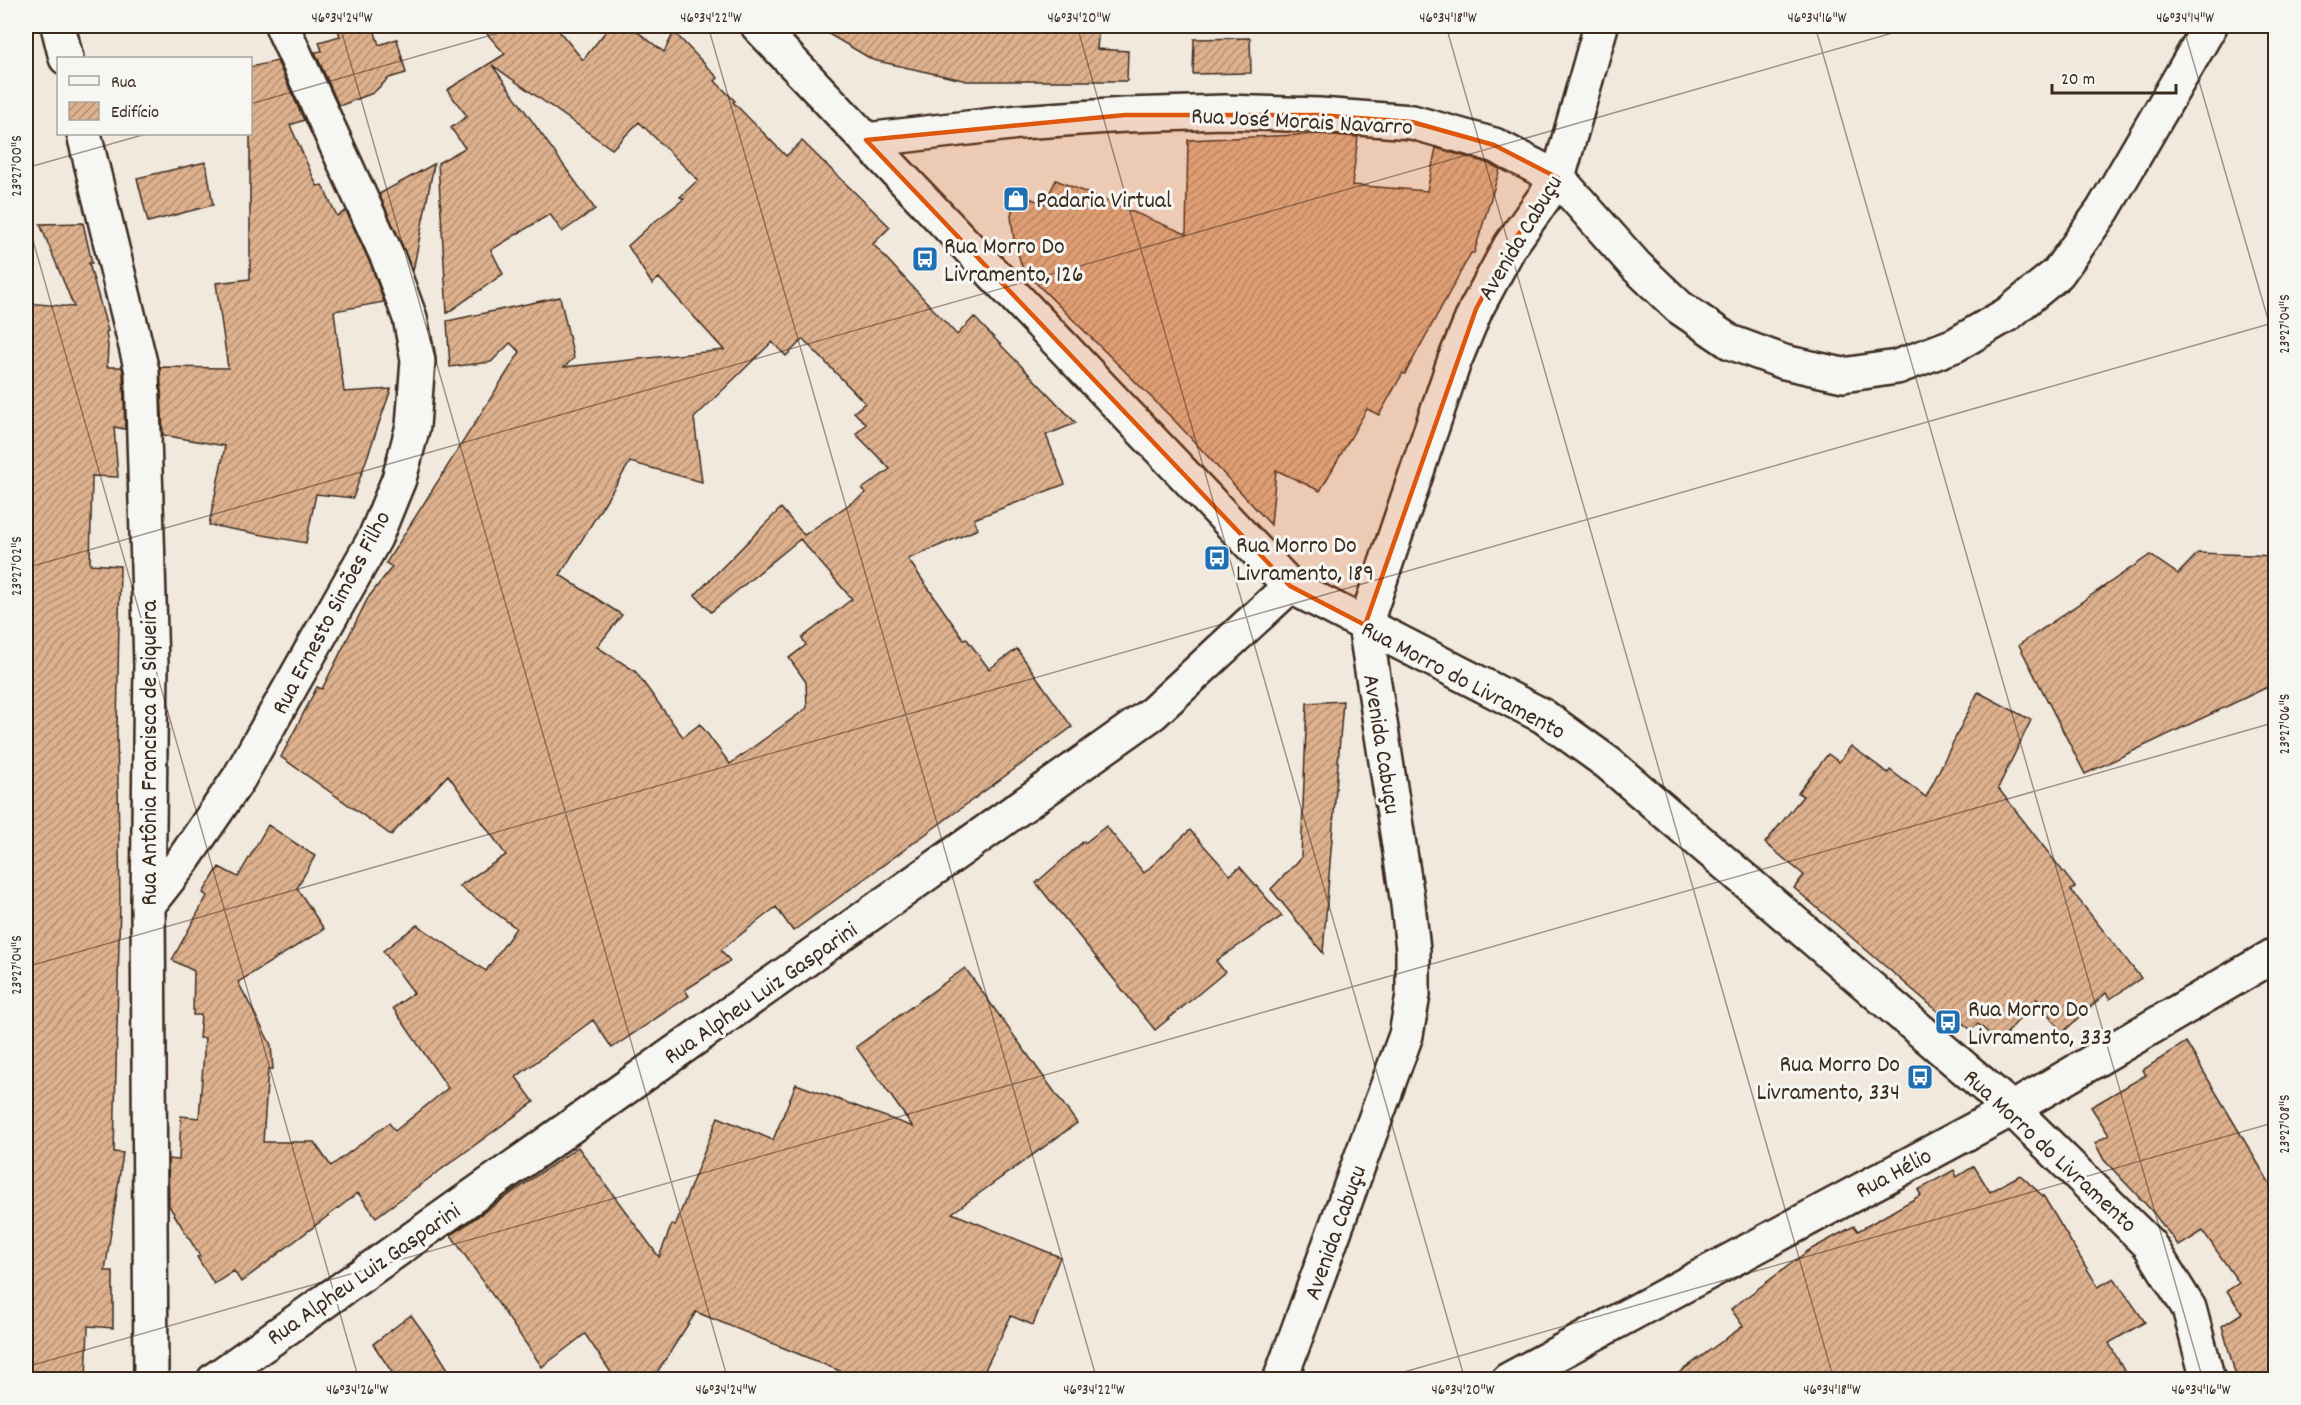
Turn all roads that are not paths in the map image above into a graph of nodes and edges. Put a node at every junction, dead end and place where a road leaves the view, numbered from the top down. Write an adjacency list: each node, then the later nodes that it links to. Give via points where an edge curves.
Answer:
1 (58, 26): 6 (street)
2 (282, 26): 12 (street, Rua Ernesto Simões Filho, via 388,258 410,318 418,360 413,426 399,479 375,538 239,778)
3 (758, 26): 8 (street, Rua Morro do Livramento)
4 (1601, 26): 9 (street, Avenida Cabuçu)
5 (2210, 26): 9 (street, Rua José Morais Navarro, via 2103,210 2058,273 2008,314 1955,345 1897,367 1843,375 1784,362 1730,342 1679,307)
6 (66, 57)
7 (84, 135): 12 (street, Rua Antônia Francisca de Siqueira, via 142,371 151,664)
8 (867, 140): 9 (street, Rua José Morais Navarro, via 1019,122 1125,115 1319,115 1412,122 1494,145); 10 (street, Rua Morro do Livramento)
9 (1558, 178): 11 (street, Avenida Cabuçu, via 1510,246 1476,309 1454,362)
10 (1290, 586): 11 (street, Rua Morro do Livramento); 17 (street, Rua Alpheu Luiz Gasparini, via 1153,713)
11 (1365, 625): 14 (street, Rua Morro do Livramento, via 1544,716 1608,763); 18 (street, Avenida Cabuçu, via 1413,950 1413,995 1406,1035)
12 (148, 905): 16 (street, Rua Antônia Francisca de Siqueira)
13 (2272, 956): 14 (street, Rua Hélio)
14 (2012, 1108): 15 (street, Rua Hélio); 19 (street, Rua Morro do Livramento, via 2149,1244 2189,1308)
15 (1514, 1378)
16 (151, 1380)
17 (214, 1380)
18 (1280, 1380)
19 (2208, 1380)

